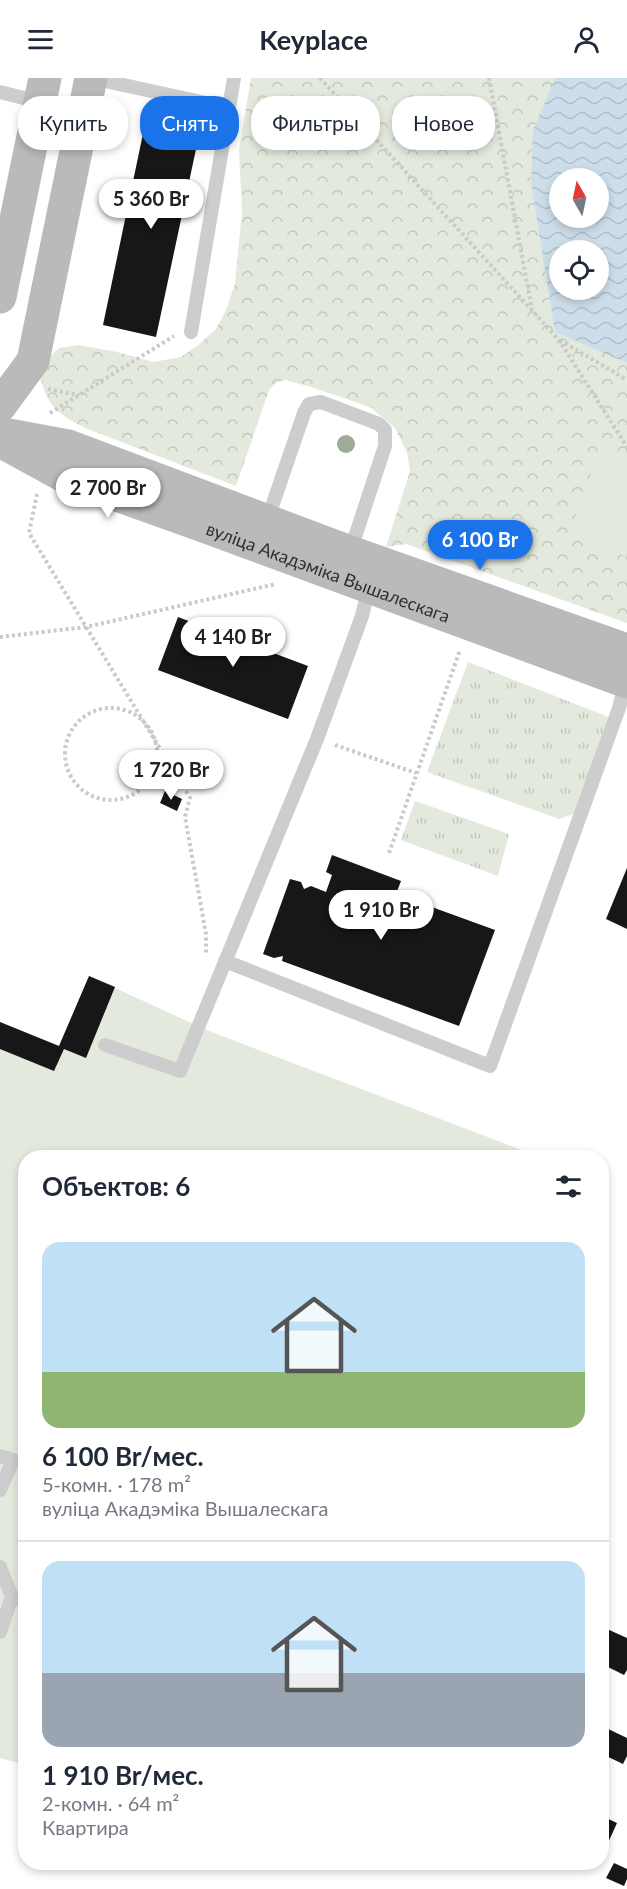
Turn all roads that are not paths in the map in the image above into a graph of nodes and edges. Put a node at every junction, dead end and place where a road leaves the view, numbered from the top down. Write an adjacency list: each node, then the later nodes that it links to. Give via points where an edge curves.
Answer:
1 (91, 78): 5 (street); 6 (lane)
2 (234, 78): 7 (lane)
3 (43, 90): 4 (lane); 10 (street)
4 (0, 92)
5 (87, 96)
6 (174, 96)
7 (231, 96)
8 (76, 150): 12 (street, via 33,361)
9 (221, 150): 11 (lane)
10 (0, 297)
11 (184, 332)
12 (0, 406)
13 (0, 434): 15 (street, вуліца Акадэміка Вышалескага, via 68,446)
14 (0, 441): 15 (street, вуліца Акадэміка Вышалескага, via 64,476)
15 (263, 533): 16 (street, вуліца Акадэміка Вышалескага); 16 (lane, via 309,404 321,402 379,423 384,430 385,446)
16 (354, 572): 17 (street, вуліца Акадэміка Вышалескага); 18 (lane, via 362,616 317,739)
17 (627, 671): 18 (lane, via 619,708 490,1066)
18 (225, 961): 19 (lane, via 180,1071)
19 (105, 1045)
20 (0, 1456): 21 (lane, via 13,1460)
21 (0, 1490)
22 (0, 1567): 23 (lane)
23 (12, 1597): 24 (lane); 25 (lane)
24 (18, 1599)
25 (0, 1632)

